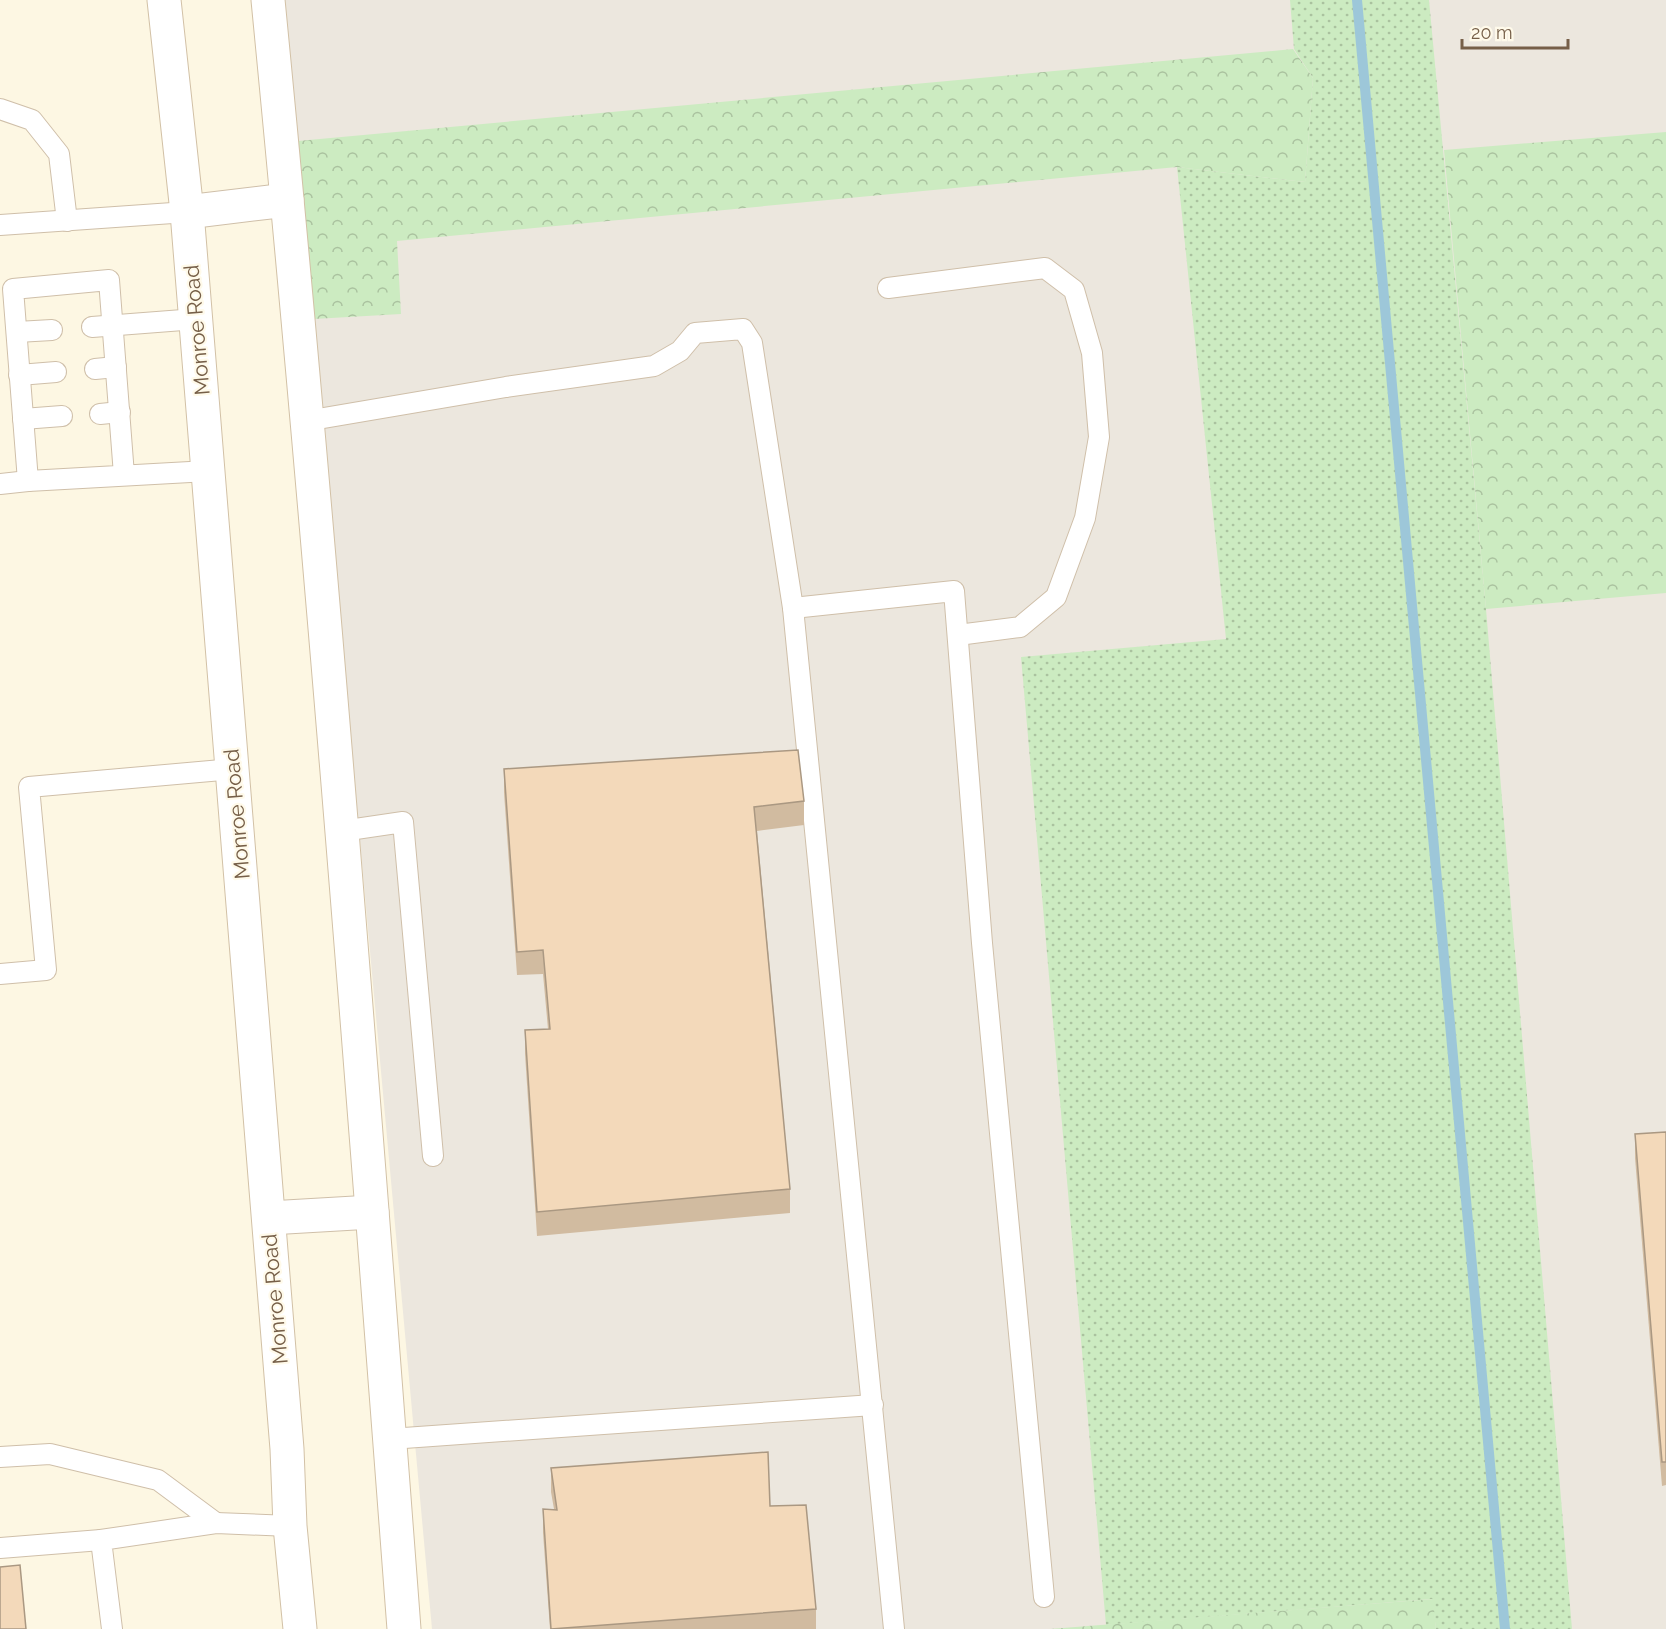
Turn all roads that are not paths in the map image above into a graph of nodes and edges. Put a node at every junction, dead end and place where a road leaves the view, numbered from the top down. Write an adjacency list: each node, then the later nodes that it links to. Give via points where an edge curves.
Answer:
1 (164, 0): 5 (main road, Monroe Road)
2 (268, 0): 4 (main road)
3 (0, 109): 6 (lane, via 32,120 59,154)
4 (287, 200): 5 (main road); 21 (main road)
5 (187, 212): 6 (lane); 10 (main road, Monroe Road)
6 (67, 221): 7 (lane)
7 (0, 225)
8 (888, 288): 27 (lane, via 1045,268 1074,290 1092,353 1099,436 1085,519 1056,597 1020,627)
9 (7, 289): 11 (lane, via 109,280); 14 (lane)
10 (196, 319): 11 (lane); 22 (main road, Monroe Road)
11 (113, 326): 12 (lane); 15 (lane)
12 (92, 327)
13 (52, 330): 14 (lane)
14 (17, 332): 18 (lane)
15 (116, 367): 16 (lane); 23 (lane, via 110,413)
16 (95, 369)
17 (56, 372): 18 (lane)
18 (19, 375): 20 (lane)
19 (62, 416): 20 (lane)
20 (23, 419): 24 (lane)
21 (306, 421): 26 (lane, via 654,366 680,351 695,333 743,329 752,343); 29 (main road)
22 (208, 471): 23 (lane); 28 (main road, Monroe Road)
23 (124, 475): 24 (lane)
24 (28, 481): 25 (lane)
25 (0, 484)
26 (794, 608): 27 (lane, via 954,591); 34 (lane)
27 (958, 635): 41 (lane, via 983,955)
28 (233, 769): 30 (lane, via 29,787 46,970); 33 (main road, Monroe Road)
29 (342, 831): 31 (lane, via 403,822); 32 (main road)
30 (0, 974)
31 (433, 1156)
32 (372, 1212): 33 (main road); 35 (main road)
33 (269, 1218): 38 (main road, Monroe Road)
34 (873, 1405): 35 (lane); 45 (lane)
35 (390, 1439): 44 (main road)
36 (0, 1457): 37 (lane, via 50,1454 158,1480)
37 (216, 1523): 38 (lane); 39 (lane)
38 (290, 1526): 43 (main road, Monroe Road)
39 (101, 1540): 40 (lane); 42 (lane)
40 (0, 1548)
41 (1044, 1598)
42 (112, 1629)
43 (300, 1629)
44 (404, 1629)
45 (894, 1629)

